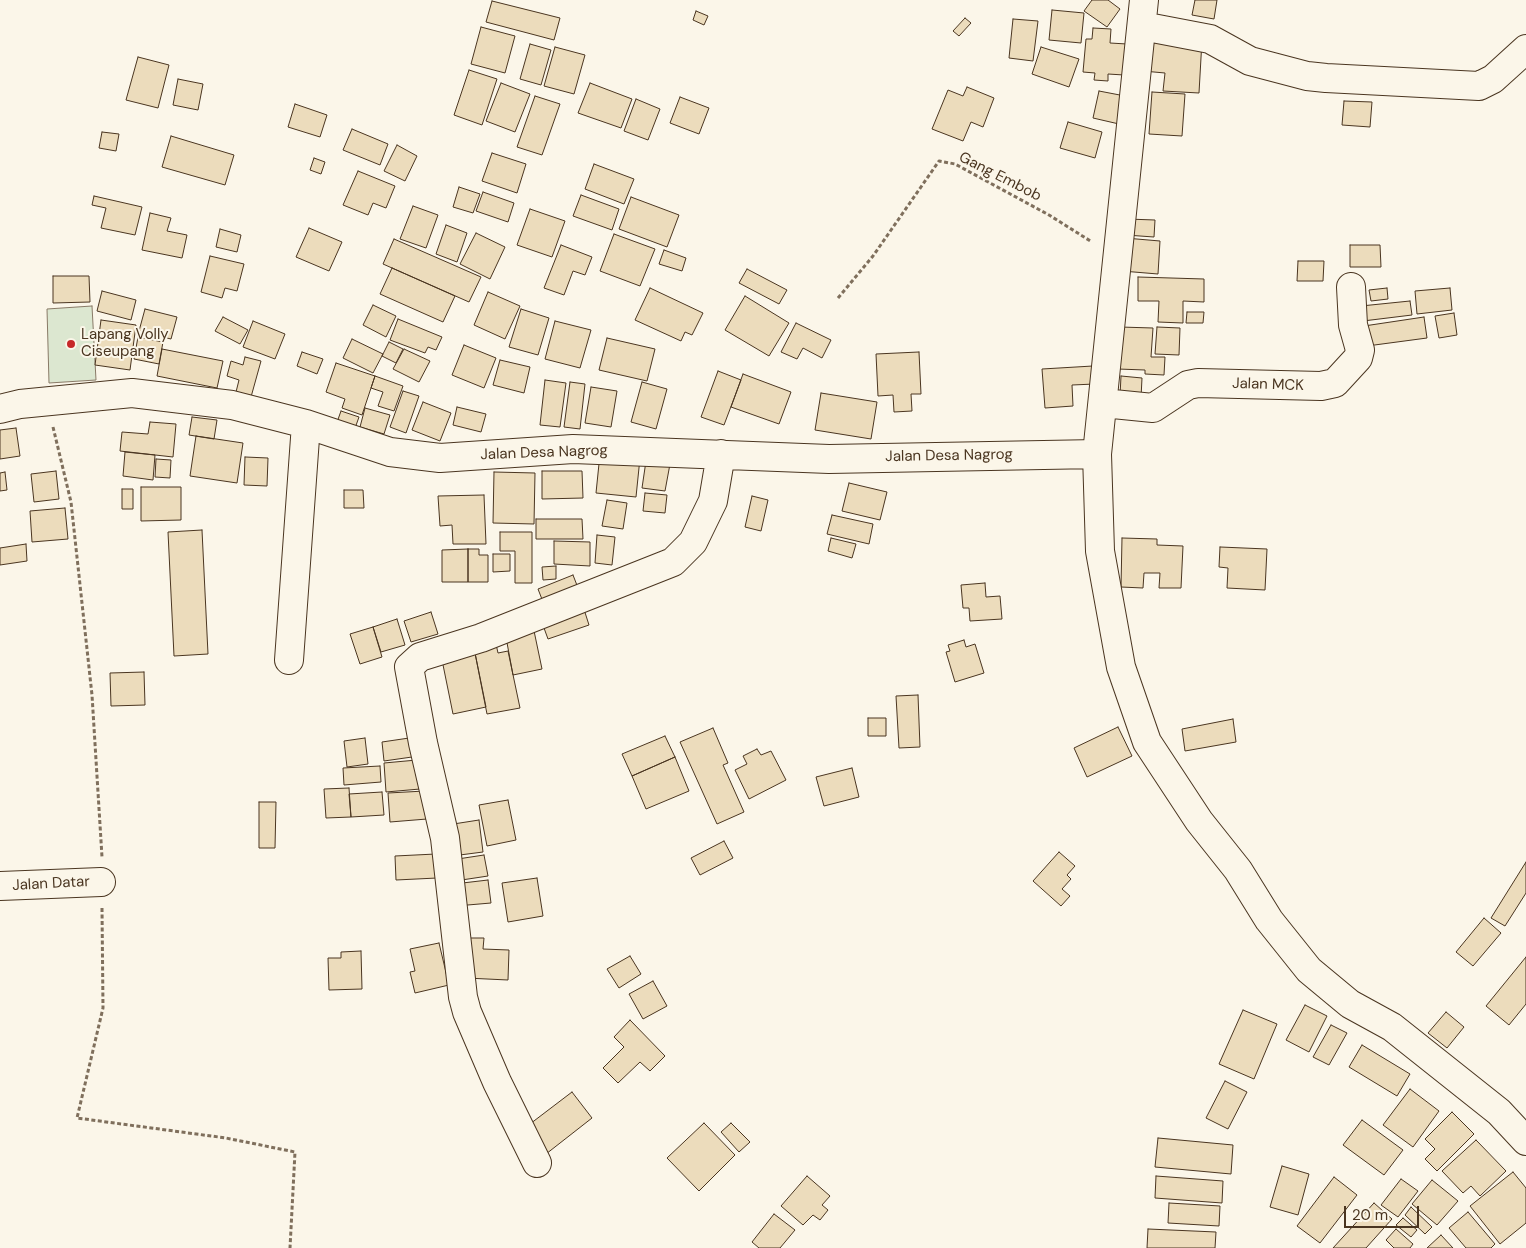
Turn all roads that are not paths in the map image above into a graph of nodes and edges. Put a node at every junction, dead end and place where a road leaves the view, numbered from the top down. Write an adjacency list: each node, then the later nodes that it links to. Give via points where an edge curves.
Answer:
1 (1143, 13): 2 (street, via 1210,39 1250,61 1326,78 1479,86 1493,79); 4 (street)
2 (1526, 50)
3 (1351, 287): 4 (street, Jalan MCK, via 1352,318 1359,355 1335,383 1320,386 1198,383 1188,385 1153,408)
4 (1103, 403): 8 (street)
5 (0, 409): 6 (street, Jalan Desa Nagrog, via 20,404 132,393 232,405)
6 (306, 424): 7 (street, Jalan Desa Nagrog, via 390,452 440,458 573,449); 9 (street)
7 (721, 454): 8 (street, Jalan Desa Nagrog, via 829,458); 13 (street, via 713,501 693,542 673,562 482,638 420,657 409,667 445,838 463,997 497,1082)
8 (1097, 454): 12 (street, via 1100,551 1121,667 1146,742 1199,821 1238,870 1269,920 1309,970 1350,1004 1392,1027 1499,1112)
9 (289, 660)
10 (102, 882): 11 (street, Jalan Datar)
11 (0, 886)
12 (1526, 1141)
13 (536, 1163)

